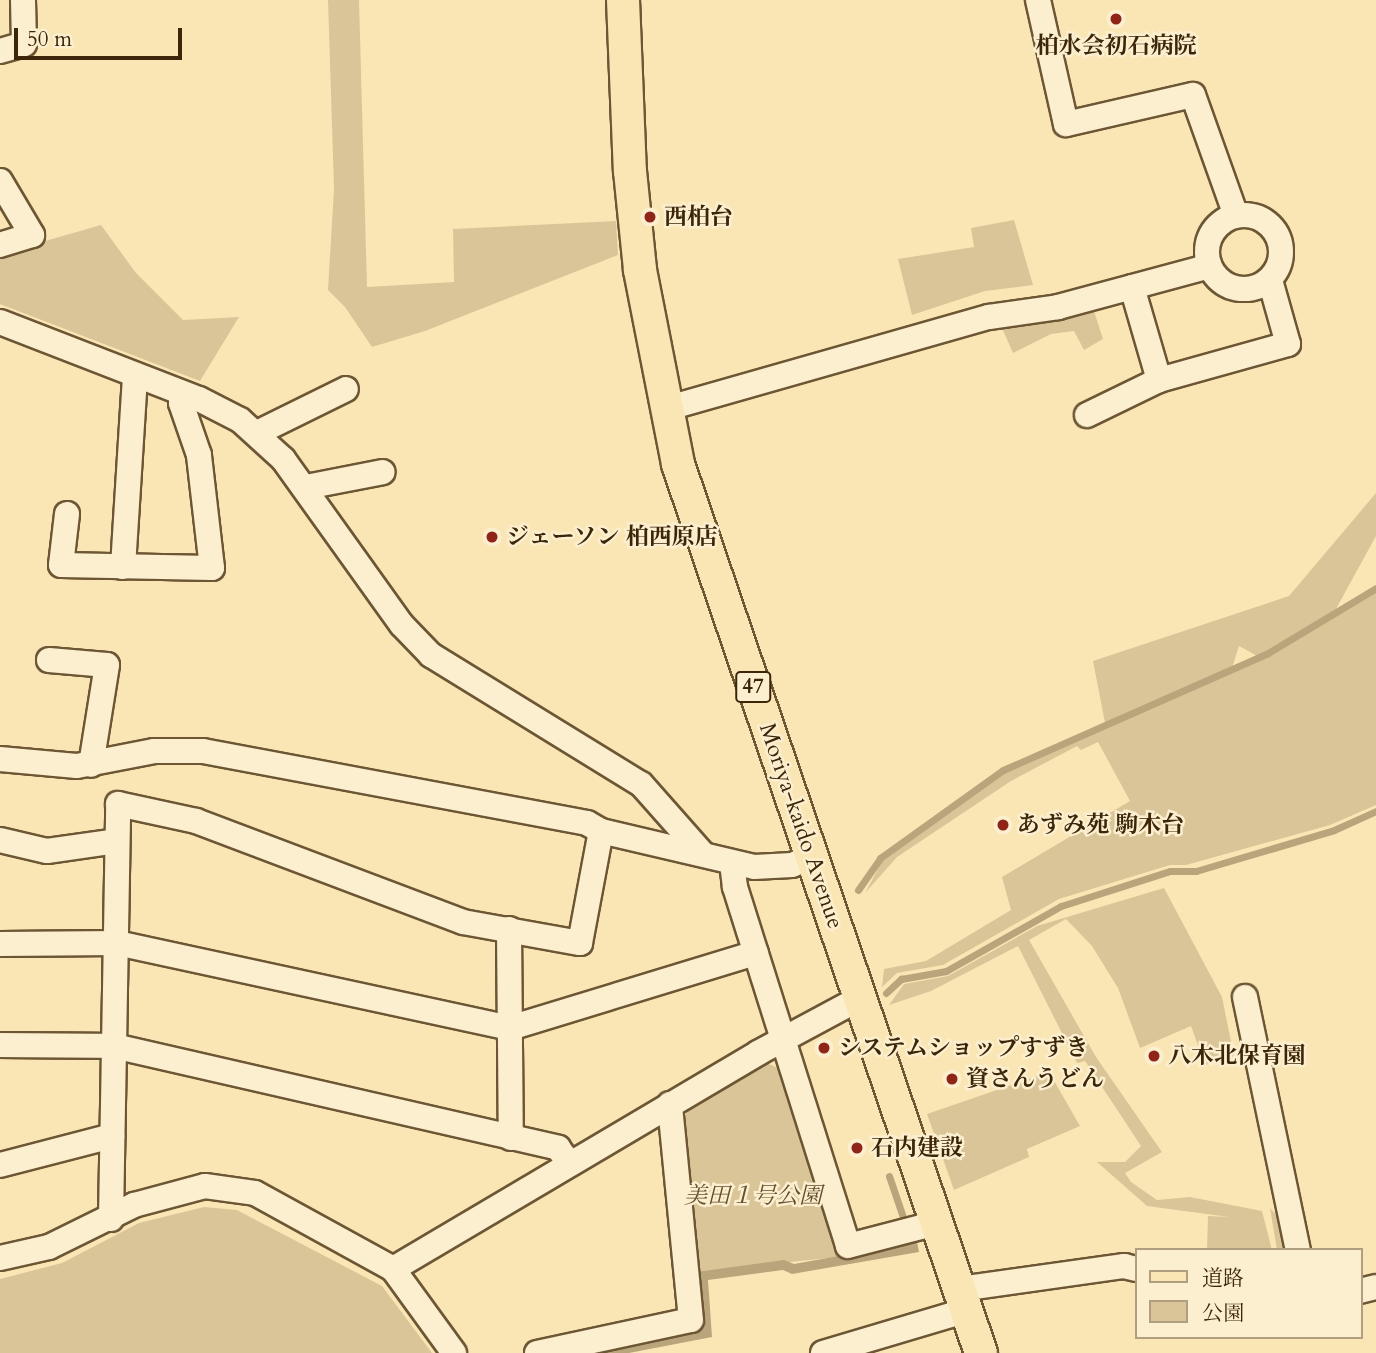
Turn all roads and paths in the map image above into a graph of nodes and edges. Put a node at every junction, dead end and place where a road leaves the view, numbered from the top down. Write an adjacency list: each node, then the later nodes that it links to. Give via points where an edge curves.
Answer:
1 (23, 0): 4 (street, via 24,44)
2 (623, 0): 16 (main road, Moriya-kaido Avenue / 47, via 636,236)
3 (1038, 0): 6 (street, via 1066,124 1194,95)
4 (0, 51)
5 (0, 181): 7 (street, via 32,235)
6 (1236, 216): 8 (street, via 1224,221 1209,240); 9 (street, via 1259,218 1277,234 1281,258)
7 (0, 245)
8 (1210, 267): 9 (street, via 1224,284 1236,289); 10 (street)
9 (1270, 280): 13 (street, via 1288,344)
10 (1132, 286): 13 (street); 16 (street, via 1058,307 989,317)
11 (0, 322): 12 (street)
12 (135, 375): 15 (street); 22 (street)
13 (1159, 380): 17 (street)
14 (346, 389): 18 (street)
15 (184, 394): 18 (street); 22 (street, via 181,403 199,455 212,568)
16 (665, 409): 30 (main road, Moriya-kaido Avenue / 47, via 705,552)
17 (1087, 415)
18 (257, 433): 20 (street)
19 (383, 472): 20 (street)
20 (306, 487): 29 (street, via 402,625 431,655 641,784)
21 (67, 514): 22 (street, via 61,565)
22 (123, 566)
23 (49, 660): 25 (street, via 107,665)
24 (0, 759): 25 (street, via 43,766)
25 (91, 765): 26 (street, via 153,751 203,751 587,822)
26 (601, 831): 29 (street); 32 (street, via 580,943)
27 (0, 840): 28 (street, via 47,851)
28 (116, 841): 32 (street, via 118,804 196,821 463,922); 33 (street)
29 (702, 853): 31 (street)
30 (811, 857): 31 (street, via 792,864 754,867); 37 (main road, Moriya-kaido Avenue / 47)
31 (732, 863): 35 (street)
32 (509, 929): 38 (street)
33 (117, 943): 34 (street); 38 (street); 41 (street)
34 (0, 944)
35 (756, 953): 38 (street); 39 (street)
36 (1245, 997): 49 (street)
37 (860, 999): 39 (street); 48 (main road, Moriya-kaido Avenue / 47)
38 (510, 1028): 44 (street)
39 (781, 1040): 42 (street); 48 (street, via 848,1246)
40 (0, 1045): 41 (street)
41 (114, 1046): 43 (street); 44 (street)
42 (670, 1104): 45 (street); 54 (street, via 691,1320)
43 (112, 1136): 46 (street); 47 (street)
44 (511, 1138): 45 (street, via 558,1148)
45 (570, 1164): 52 (street)
46 (0, 1165)
47 (111, 1219): 50 (street, via 49,1247); 52 (street, via 134,1205 205,1186 255,1193)
48 (937, 1223): 53 (main road, Moriya-kaido Avenue / 47)
49 (1298, 1248)
50 (0, 1258)
51 (1134, 1268): 53 (street, via 1124,1266)
52 (393, 1269): 56 (street)
53 (964, 1300): 55 (street); 58 (main road, Moriya-kaido Avenue / 47)
54 (589, 1347): 57 (street)
55 (833, 1352)
56 (454, 1353)
57 (537, 1353)
58 (981, 1353)

